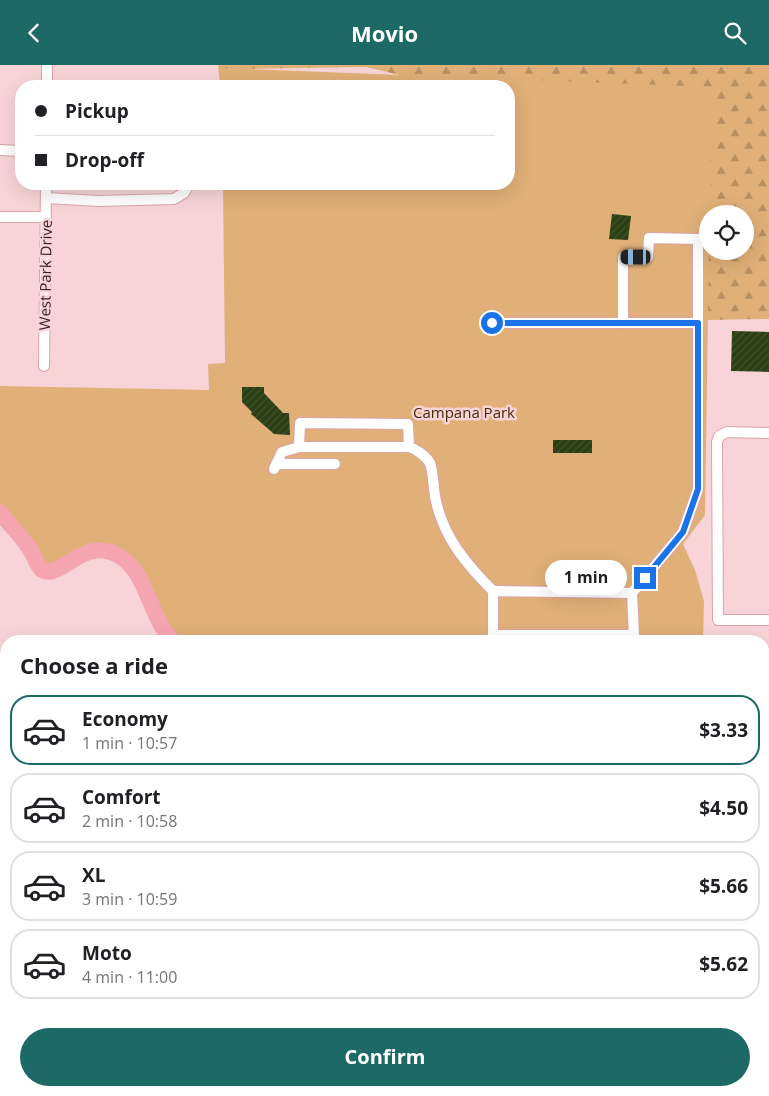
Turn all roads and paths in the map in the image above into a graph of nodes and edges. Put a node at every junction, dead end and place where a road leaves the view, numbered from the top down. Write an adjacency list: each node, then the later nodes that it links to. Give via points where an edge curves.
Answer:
1 (47, 65): 2 (street)
2 (47, 80)
3 (0, 150): 4 (street)
4 (15, 151)
5 (46, 190): 7 (street, West Park Drive)
6 (186, 190): 7 (street, via 174,199)
7 (46, 199): 9 (street, West Park Drive)
8 (0, 217): 9 (street)
9 (46, 217): 13 (street, West Park Drive)
10 (492, 323): 11 (street)
11 (623, 323): 12 (street); 12 (street, via 623,257 648,257 648,238 698,239)
12 (698, 323): 19 (street, via 698,489 683,532)
13 (44, 366)
14 (769, 433): 20 (street, via 727,432 719,436 717,442 718,620)
15 (299, 447): 16 (street); 16 (street, via 300,423 310,423 408,424); 17 (street, via 282,452 275,466)
16 (409, 447): 18 (street, via 416,449 429,462 436,501 448,536 472,570)
17 (335, 464)
18 (493, 591): 19 (street); 21 (street)
19 (632, 593): 22 (street)
20 (769, 620)
21 (492, 635)
22 (634, 635)

